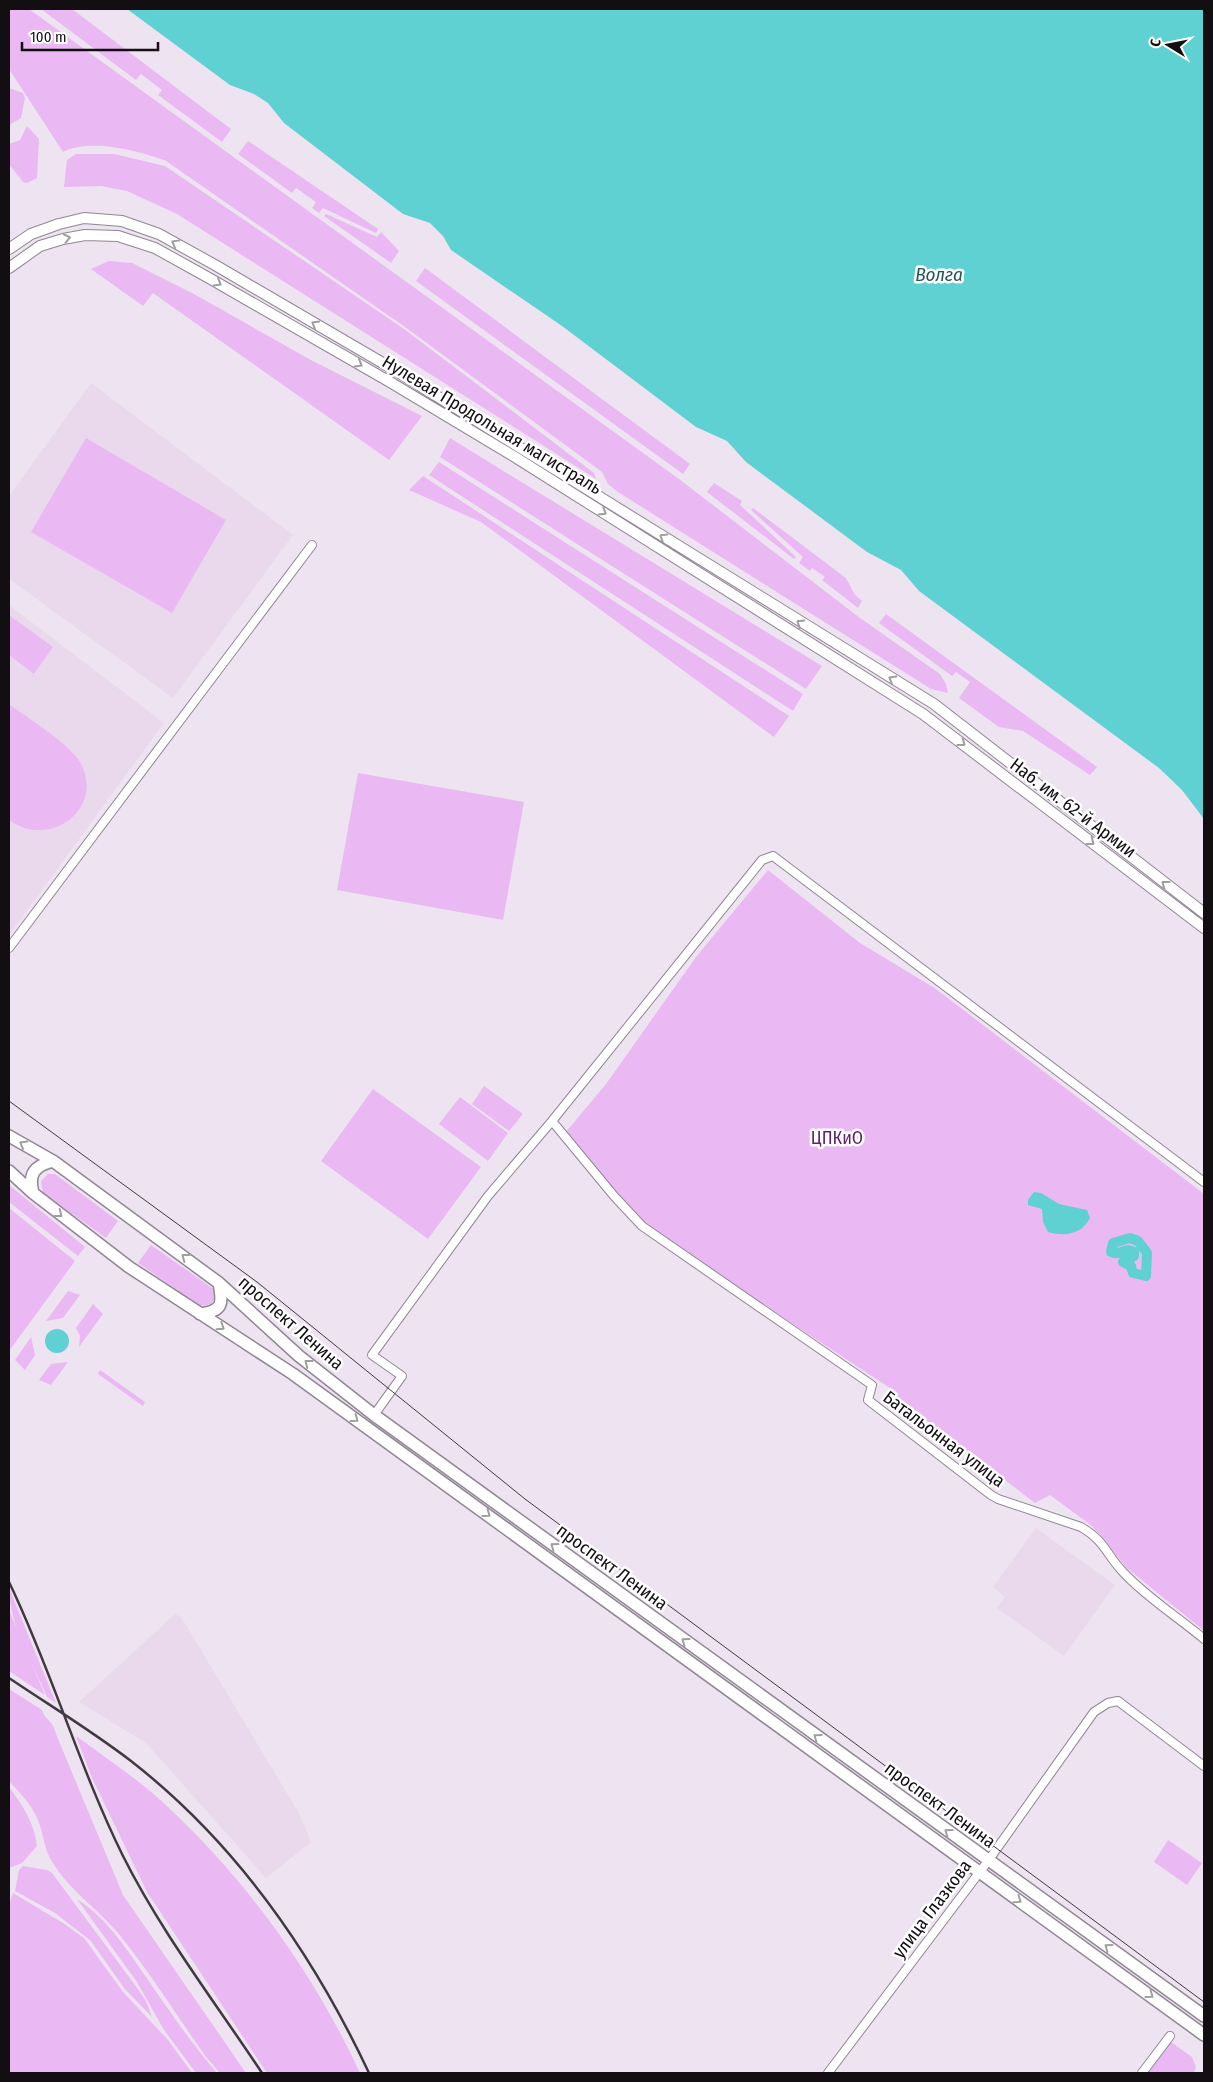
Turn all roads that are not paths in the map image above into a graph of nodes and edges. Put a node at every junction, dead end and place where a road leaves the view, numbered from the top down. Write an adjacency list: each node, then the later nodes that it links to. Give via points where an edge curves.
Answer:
1 (9, 249): 4 (main road, Нулевая Продольная магистраль, one-way to 1, via 393,369 167,239 122,221 84,218 31,234)
2 (9, 268): 5 (main road, Нулевая Продольная магистраль, one-way to 5, via 40,246 85,235 118,236 155,248 515,457)
3 (312, 545): 8 (street)
4 (934, 704): 6 (main road, Наб. им. 62-й Армии, one-way to 4)
5 (923, 714): 7 (main road, Наб. им. 62-й Армии, one-way to 7)
6 (1204, 913)
7 (1204, 928)
8 (9, 948)
9 (552, 1121): 13 (street, via 762,860 773,856); 17 (street, via 488,1196 372,1355 402,1376); 18 (street, Батальонная улица, via 614,1196 654,1234 872,1385 868,1400 990,1495 1093,1533 1122,1572)
10 (9, 1136): 11 (main road, проспект Ленина, one-way to 10)
11 (53, 1161): 14 (main road, via 34,1170 31,1177); 15 (main road, проспект Ленина, one-way to 11)
12 (9, 1171): 14 (main road, проспект Ленина)
13 (1204, 1182)
14 (33, 1193): 16 (main road, проспект Ленина, one-way to 16, via 129,1267)
15 (219, 1282): 16 (main road, via 222,1302 213,1311); 17 (main road, проспект Ленина, one-way to 15, via 300,1356)
16 (200, 1314): 21 (main road, проспект Ленина, one-way to 21, via 293,1374)
17 (374, 1415): 20 (main road, проспект Ленина, one-way to 17)
18 (1204, 1639)
19 (1204, 1766): 20 (street, улица Глазкова, via 1118,1700 1108,1703 1094,1712)
20 (988, 1861): 21 (street, улица Глазкова); 22 (main road, проспект Ленина, one-way to 20)
21 (978, 1872): 23 (main road, проспект Ленина, one-way to 23); 25 (street, улица Глазкова)
22 (1204, 2016)
23 (1204, 2035)
24 (1170, 2036): 26 (street)
25 (828, 2073)
26 (1142, 2073)

